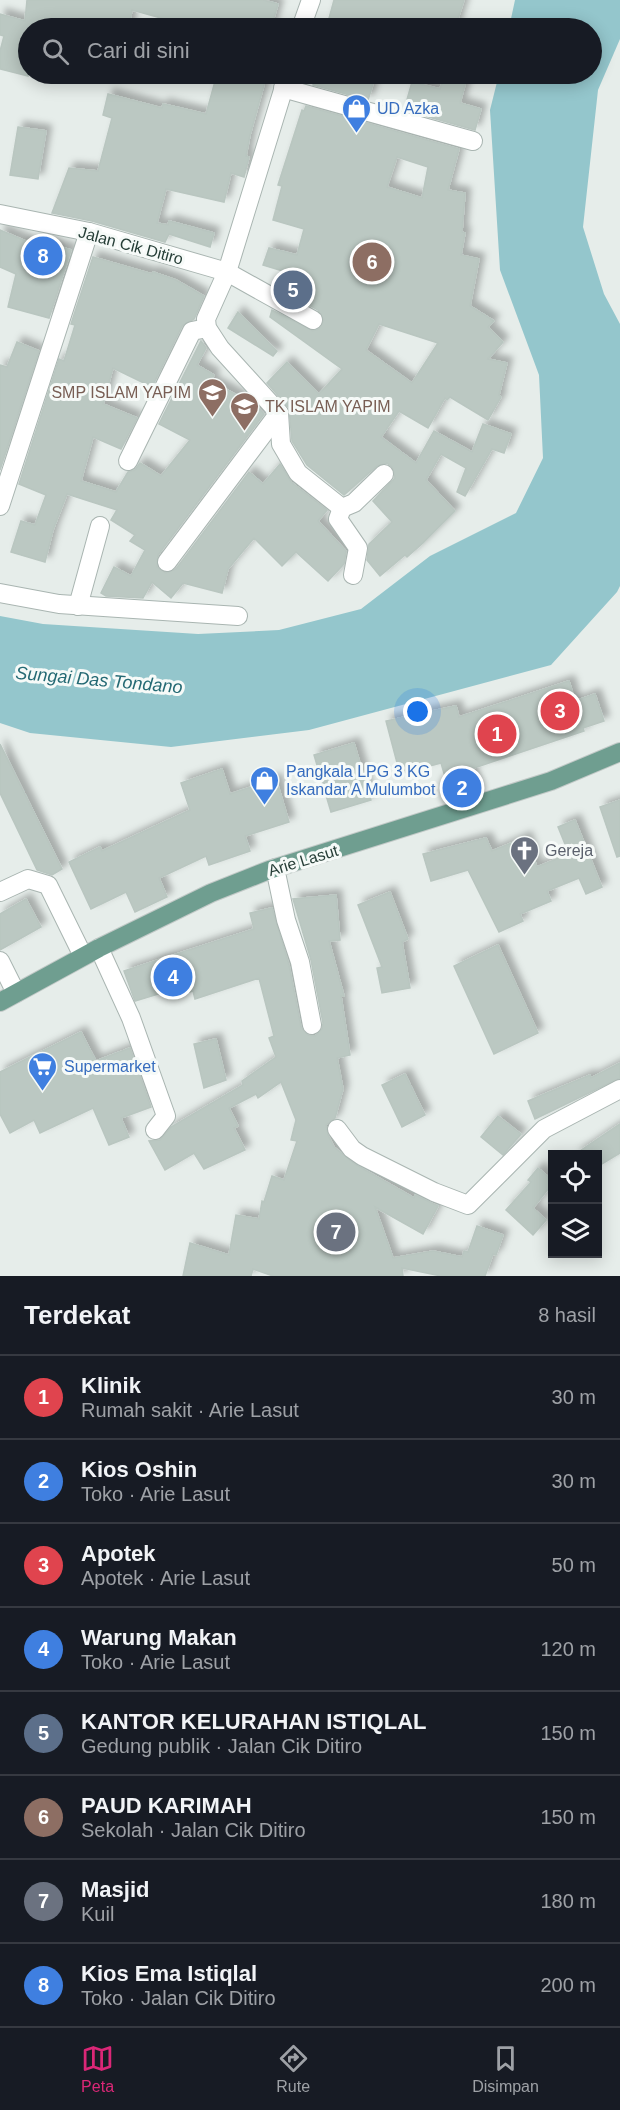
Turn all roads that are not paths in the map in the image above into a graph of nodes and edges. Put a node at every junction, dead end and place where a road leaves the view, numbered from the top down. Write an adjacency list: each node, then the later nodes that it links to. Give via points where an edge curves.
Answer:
1 (311, 0): 2 (street)
2 (305, 18)
3 (284, 84): 8 (street)
4 (294, 84): 5 (street)
5 (473, 141)
6 (0, 214): 7 (street, Jalan Cik Ditiro)
7 (89, 232): 8 (street, Jalan Cik Ditiro); 14 (street)
8 (227, 272): 9 (street, Jalan Cik Ditiro); 10 (street, via 209,310)
9 (313, 320)
10 (207, 327): 11 (street, via 220,348); 12 (street, via 192,331)
11 (279, 412): 15 (street, via 281,444 298,473); 17 (street)
12 (128, 461)
13 (384, 474): 15 (street, via 354,503)
14 (0, 506)
15 (342, 508): 18 (street, via 338,519 358,548)
16 (100, 526): 20 (street)
17 (167, 562)
18 (354, 575)
19 (0, 593): 20 (street)
20 (78, 606): 21 (street)
21 (238, 616)
22 (620, 752): 23 (main road, Arie Lasut, via 551,781)
23 (275, 868): 25 (main road, Arie Lasut, via 211,893); 29 (street)
24 (0, 892): 26 (street, via 28,879 48,885)
25 (99, 948): 26 (main road, Arie Lasut); 32 (street, via 131,1018 165,1116)
26 (83, 956): 28 (main road, Arie Lasut)
27 (0, 961): 28 (street)
28 (8, 998)
29 (312, 1024)
30 (620, 1089): 31 (street, via 544,1129 468,1205 362,1156)
31 (337, 1129)
32 (154, 1130)

